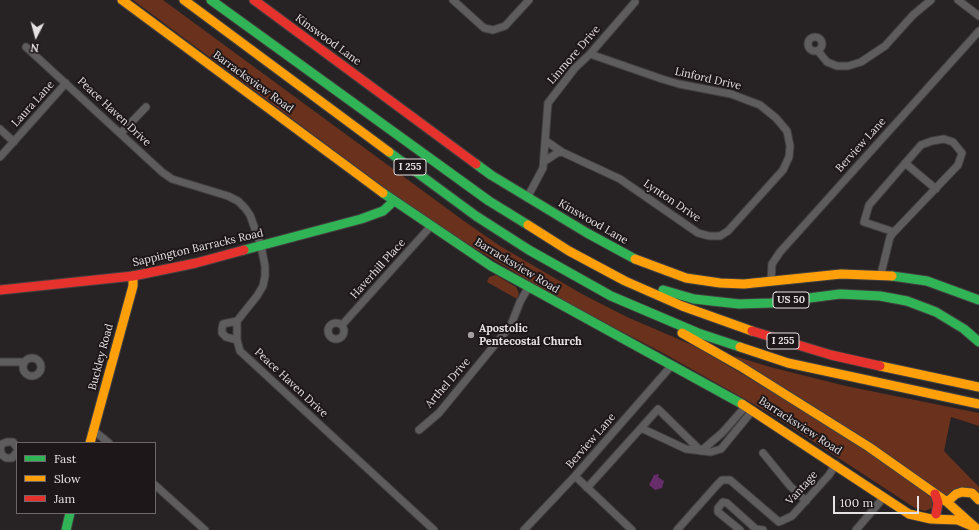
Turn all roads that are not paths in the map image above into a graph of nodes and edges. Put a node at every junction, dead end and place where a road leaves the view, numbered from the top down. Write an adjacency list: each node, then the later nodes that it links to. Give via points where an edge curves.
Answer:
1 (122, 0): 28 (main road, Barracksview Road)
2 (184, 0): 40 (main road, I 255, via 502,233 611,296)
3 (211, 0): 32 (main road, I 255, via 489,201)
4 (254, 0): 27 (main road, Kinswood Lane, via 491,175)
5 (453, 0): 6 (street, via 484,28 493,30 506,26)
6 (529, 0)
7 (931, 0): 13 (street, via 913,14 885,46 861,62 837,66 827,62)
8 (958, 0): 10 (street)
9 (635, 2): 14 (street, Linmore Drive)
10 (979, 16)
11 (979, 31): 35 (street, Berview Lane, via 780,252 772,264)
12 (26, 47): 15 (street, Peace Haven Drive)
13 (818, 51)
14 (590, 54): 19 (street, Linmore Drive, via 575,68 548,104); 23 (street, Linford Drive, via 662,80 731,94 760,105 787,131)
15 (66, 83): 18 (street, Peace Haven Drive); 20 (street, Laura Lane)
16 (146, 107): 18 (street)
17 (0, 130): 20 (street)
18 (121, 134): 31 (street, Peace Haven Drive, via 172,179 217,191 238,201 250,215)
19 (546, 141): 21 (street, Lynton Drive); 24 (street, Linmore Drive)
20 (14, 142): 22 (street, Laura Lane)
21 (562, 152): 23 (street, Lynton Drive, via 614,176 698,233 709,236 720,236 728,231 776,179); 24 (street)
22 (0, 157)
23 (789, 157)
24 (545, 161): 27 (street, Linmore Drive)
25 (905, 163): 26 (street); 26 (street, via 921,144 944,139 957,146 962,153 958,165); 30 (street, via 869,205 864,222)
26 (936, 189): 30 (street)
27 (527, 198): 35 (main road, Kinswood Lane, via 614,249 664,272 720,283)
28 (394, 201): 29 (main road, Barracksview Road); 31 (main road, Sappington Barracks Road, via 379,213)
29 (431, 226): 36 (main road, Barracksview Road); 41 (street, Haverhill Place)
30 (894, 232): 33 (street, via 890,237)
31 (261, 246): 34 (main road, Sappington Barracks Road); 39 (street, Peace Haven Drive, via 265,266 263,286)
32 (596, 267): 43 (main road, US 50, via 681,296 727,303 763,303 852,294 893,298 916,304 940,315 964,329); 47 (main road, I 255, via 682,306 770,338 831,355)
33 (881, 274): 35 (main road, Kinswood Lane, via 841,274); 38 (main road, Kinswood Lane, via 927,281)
34 (133, 276): 37 (main road, Sappington Barracks Road); 51 (main road, Buckley Road, via 128,304)
35 (771, 281)
36 (528, 288): 46 (main road, Barracksview Road); 52 (street, Arthel Drive, via 511,325 439,413)
37 (0, 290)
38 (979, 300)
39 (237, 321): 42 (street, Peace Haven Drive); 42 (street, via 223,324 222,333)
40 (672, 323): 48 (main road, I 255, via 788,363); 64 (main road, via 684,336 740,366 869,447)
41 (342, 325)
42 (237, 340): 75 (street, Peace Haven Drive, via 240,351 247,358)
43 (979, 342)
44 (0, 362): 45 (street)
45 (24, 362)
46 (672, 365): 49 (main road, Barracksview Road); 61 (street, Berview Lane)
47 (979, 387)
48 (979, 404)
49 (750, 408): 57 (street); 60 (main road, Barracksview Road)
50 (641, 428): 57 (street, via 686,449); 57 (street, via 658,408); 63 (street)
51 (93, 430): 53 (main road, Buckley Road); 54 (street)
52 (419, 430)
53 (90, 442)
54 (108, 442)
55 (16, 446): 56 (street, via 13,442 7,442 2,444)
56 (0, 449): 58 (street, via 6,458 12,458)
57 (701, 452)
58 (16, 453)
59 (763, 453): 67 (street)
60 (836, 464): 65 (main road, Barracksview Road); 67 (street, Vantage)
61 (575, 476): 63 (street); 76 (street, Berview Lane)
62 (156, 486): 74 (street)
63 (587, 488): 77 (street)
64 (935, 494): 68 (main road); 70 (main road, via 938,503)
65 (884, 497): 71 (main road, Barracksview Road, via 909,514); 81 (street)
66 (979, 500): 68 (main road, via 972,493 962,492)
67 (806, 501): 78 (street, Vantage, via 792,516 779,522 730,480 722,480)
68 (947, 502): 70 (main road); 72 (main road)
69 (70, 514): 73 (main road)
70 (936, 514): 71 (main road)
71 (923, 517): 72 (main road, Barracksview Road, via 958,520)
72 (977, 529)
73 (66, 530)
74 (205, 530)
75 (434, 530)
76 (524, 530)
77 (632, 530)
78 (677, 530)
79 (740, 530): 80 (street, via 718,512 718,508 724,502)
80 (758, 530)
81 (856, 530)

